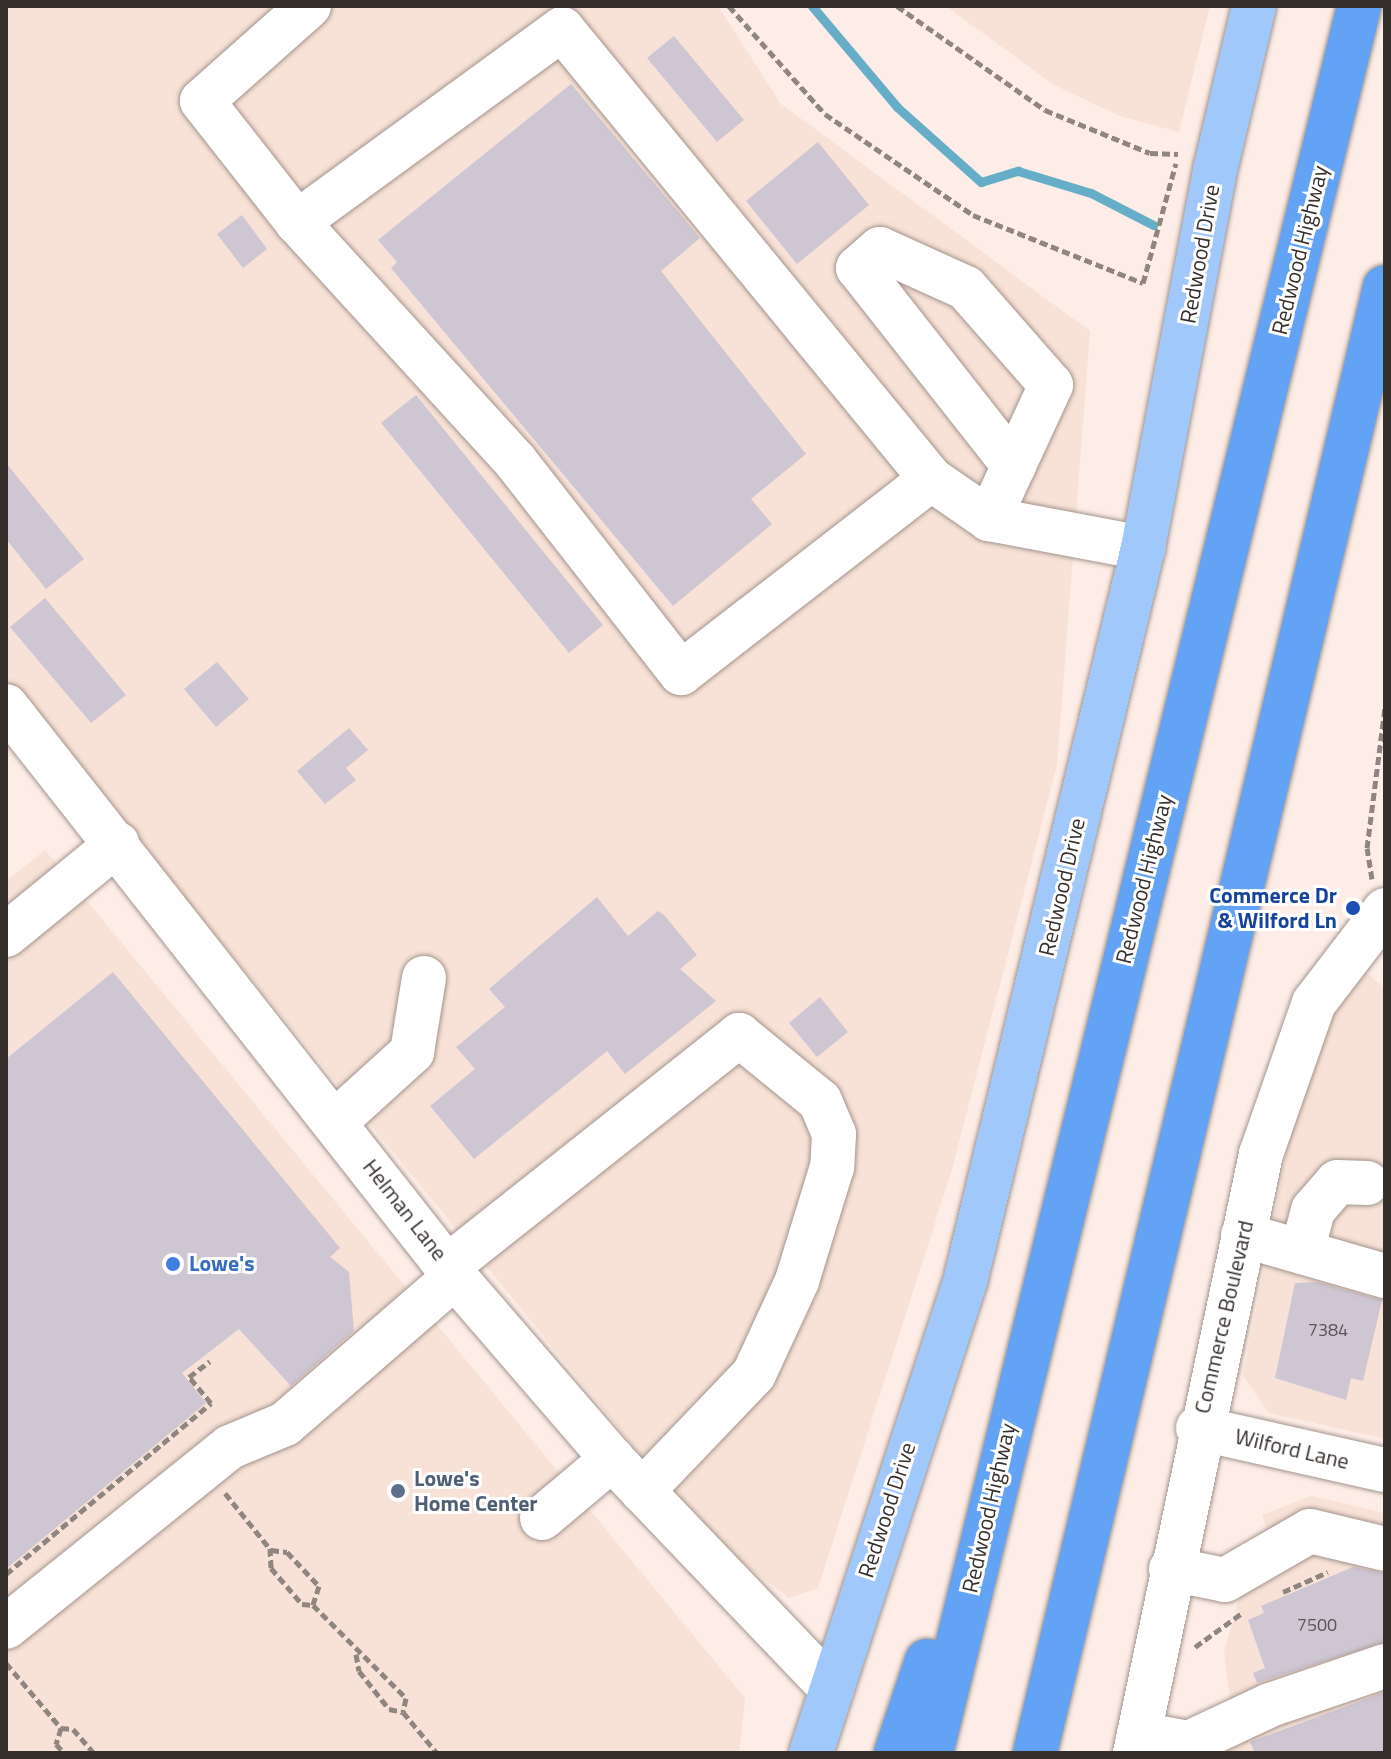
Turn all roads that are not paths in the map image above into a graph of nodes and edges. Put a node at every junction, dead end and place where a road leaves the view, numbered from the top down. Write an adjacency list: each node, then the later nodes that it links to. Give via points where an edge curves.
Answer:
1 (309, 6): 5 (street, via 202,101)
2 (1254, 6): 10 (main road, Redwood Drive, via 1215,170)
3 (1359, 6): 22 (highway, Redwood Highway)
4 (554, 18): 5 (street); 8 (street)
5 (297, 222): 8 (street, via 516,462 681,673)
6 (1385, 287): 24 (highway)
7 (1014, 466): 7 (street, via 1051,385 966,288 880,249 858,268); 9 (street)
8 (931, 479): 9 (street)
9 (989, 519): 10 (street)
10 (1143, 548): 33 (main road, Redwood Drive, via 966,1278)
11 (6, 706): 12 (street, Helman Lane)
12 (117, 844): 14 (street); 16 (street, Helman Lane)
13 (1379, 896): 18 (street, Commerce Boulevard, via 1298,1038)
14 (6, 935)
15 (424, 978): 16 (street, via 412,1052)
16 (336, 1121): 20 (street, Helman Lane)
17 (1367, 1183): 19 (street, via 1337,1182 1313,1210)
18 (1243, 1235): 19 (street); 23 (street, Commerce Boulevard)
19 (1302, 1252): 21 (street)
20 (452, 1272): 25 (street, Helman Lane); 27 (street, via 739,1035 820,1101 834,1134 832,1167 797,1281 754,1374); 31 (street, via 285,1424 230,1447)
21 (1385, 1276)
22 (1014, 1401): 37 (highway); 38 (highway, Redwood Highway)
23 (1198, 1428): 26 (street, Wilford Lane); 30 (street, Commerce Boulevard)
24 (1108, 1453): 39 (highway); 40 (highway)
25 (612, 1459): 27 (street, Helman Lane); 28 (street)
26 (1385, 1470)
27 (642, 1491): 33 (street, Helman Lane)
28 (542, 1518)
29 (1383, 1549): 30 (street, via 1310,1531 1225,1580)
30 (1171, 1569): 34 (street, Commerce Boulevard)
31 (6, 1627)
32 (1385, 1666): 35 (street, via 1270,1705)
33 (832, 1689): 36 (main road, Redwood Drive)
34 (1137, 1743): 35 (street)
35 (1190, 1748)
36 (811, 1753)
37 (896, 1753)
38 (931, 1753)
39 (1035, 1753)
40 (1061, 1753)

